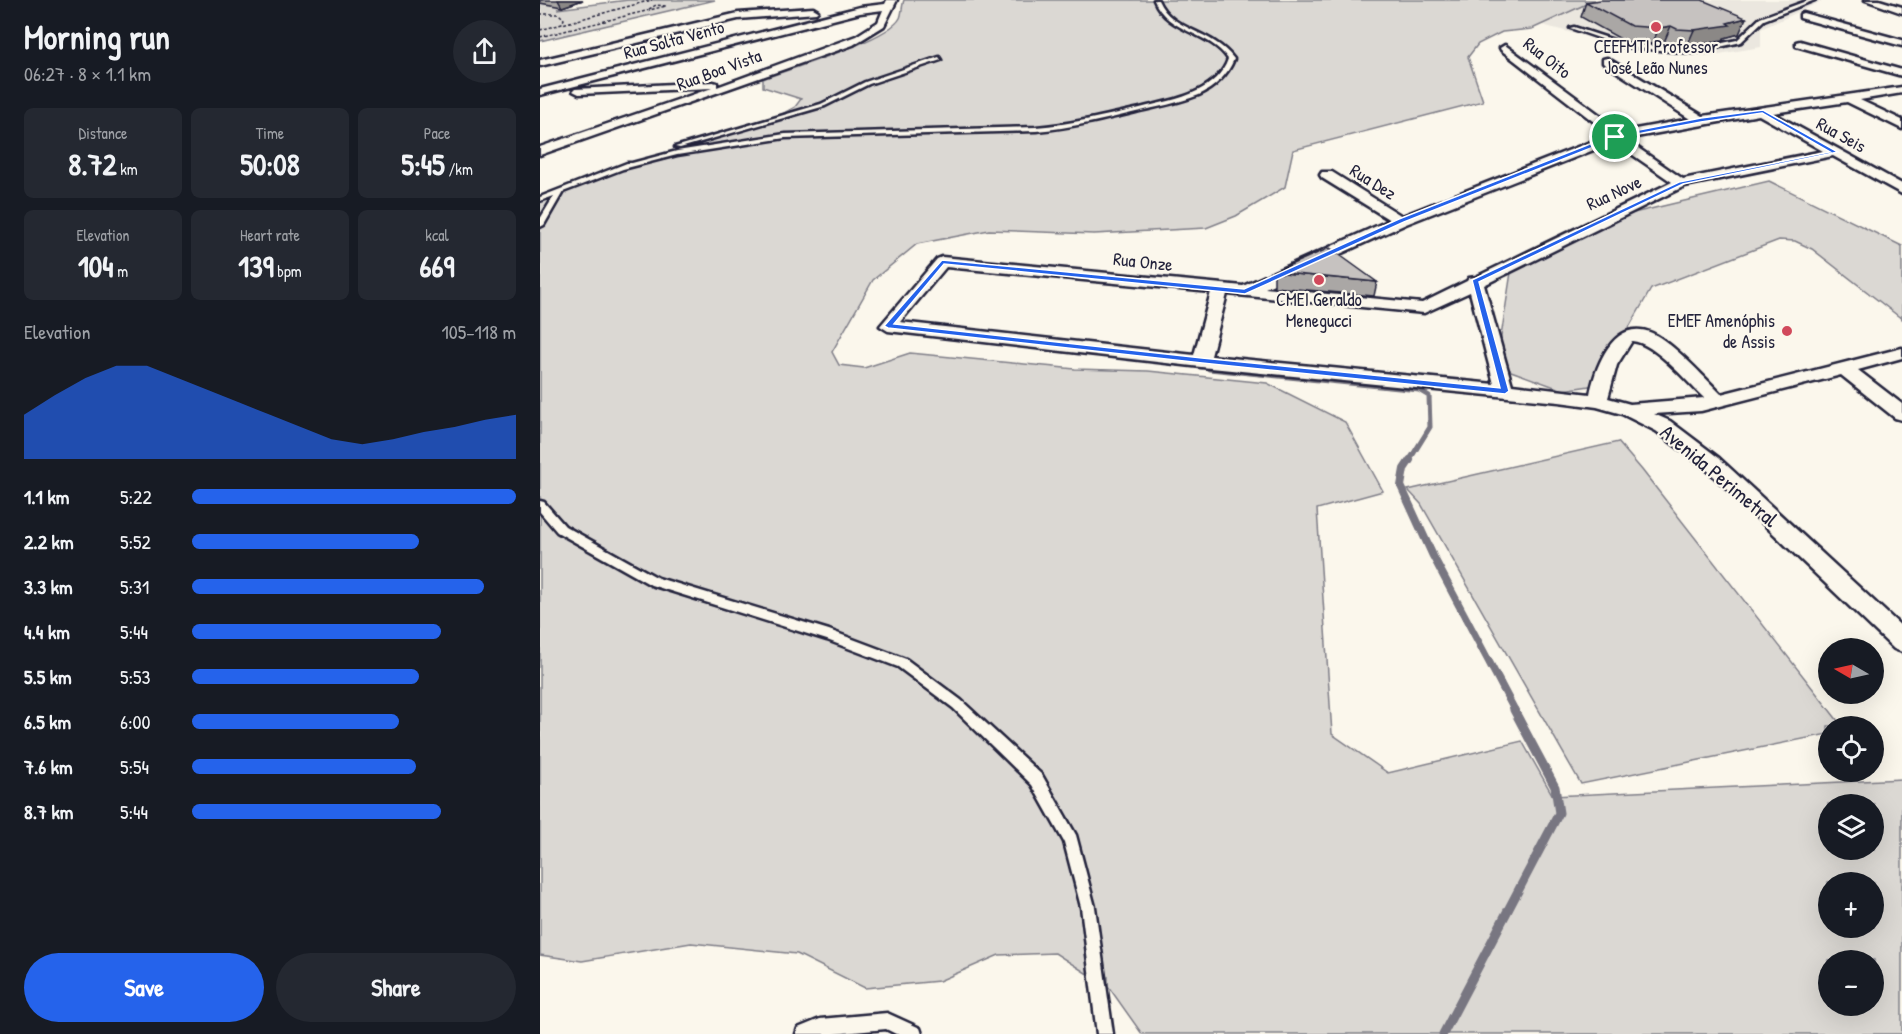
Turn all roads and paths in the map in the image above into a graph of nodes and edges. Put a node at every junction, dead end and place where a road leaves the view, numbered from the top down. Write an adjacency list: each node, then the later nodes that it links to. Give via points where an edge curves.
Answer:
1 (652, 0): 11 (path)
2 (1156, 0): 36 (lane, via 1165,15 1221,47 1231,59 1219,79 1198,93 1068,126 785,136 677,153)
3 (1813, 0): 14 (lane, via 1762,19 1739,41 1694,51 1625,45)
4 (1870, 0): 8 (street)
5 (890, 3): 7 (street, Rua Solta Vento); 24 (street, Rua Boa Vista, via 878,27)
6 (649, 9): 16 (path)
7 (860, 10): 22 (street, via 738,16); 26 (street, Rua Solta Vento)
8 (1902, 10)
9 (540, 14): 12 (path, via 557,14)
10 (1803, 16): 17 (street)
11 (588, 18): 12 (path); 13 (path)
12 (564, 20): 13 (path)
13 (562, 25): 15 (path)
14 (1572, 28)
15 (540, 30)
16 (540, 37)
17 (1902, 43)
18 (1800, 44): 23 (street)
19 (1505, 48): 31 (street, Rua Oito, via 1612,130)
20 (939, 59): 36 (lane, via 867,83 824,105)
21 (1607, 61): 29 (street)
22 (540, 63)
23 (1902, 73)
24 (740, 84): 26 (street); 32 (street, Rua Boa Vista)
25 (1902, 90): 27 (street)
26 (540, 92)
27 (1848, 98): 28 (street); 30 (street)
28 (1763, 112): 29 (street); 35 (street, Rua Seis)
29 (1701, 120): 31 (street)
30 (1902, 125)
31 (1615, 137): 38 (street, Rua Oito); 42 (street)
32 (561, 143): 33 (street); 34 (street, Rua Boa Vista)
33 (540, 145)
34 (540, 151)
35 (1835, 152): 38 (street, Rua Nove); 39 (street, Rua Seis)
36 (624, 166): 40 (lane)
37 (1327, 175): 42 (street, Rua Dez)
38 (1681, 183): 44 (street, Rua Nove)
39 (1902, 190)
40 (561, 191): 41 (lane); 43 (lane)
41 (540, 199)
42 (1401, 221): 46 (street)
43 (540, 225)
44 (1475, 281): 47 (street, Rua Nove); 52 (street)
45 (1220, 289): 46 (street, Rua Onze); 48 (street, Rua Onze, via 942,262); 50 (street)
46 (1245, 291): 47 (street, Rua Onze)
47 (1424, 308)
48 (888, 326): 50 (street, Avenida Perimetral)
49 (1902, 353): 51 (street)
50 (1202, 361): 52 (street, Avenida Perimetral)
51 (1845, 369): 53 (street); 56 (street)
52 (1505, 391): 54 (street, Avenida Perimetral)
53 (1717, 400): 54 (street, via 1659,346 1646,337 1628,335 1613,355); 55 (street, via 1677,408)
54 (1598, 402): 55 (street, Avenida Perimetral)
55 (1629, 410): 58 (street, Avenida Perimetral, via 1663,426 1712,464)
56 (1902, 414)
57 (540, 506): 61 (lane, via 561,529 655,582 829,635 902,663 957,704 1037,780 1071,840 1088,907)
58 (1902, 642)
59 (804, 1034): 60 (lane, via 820,1027 887,1021)
60 (914, 1034)
61 (1105, 1034)

